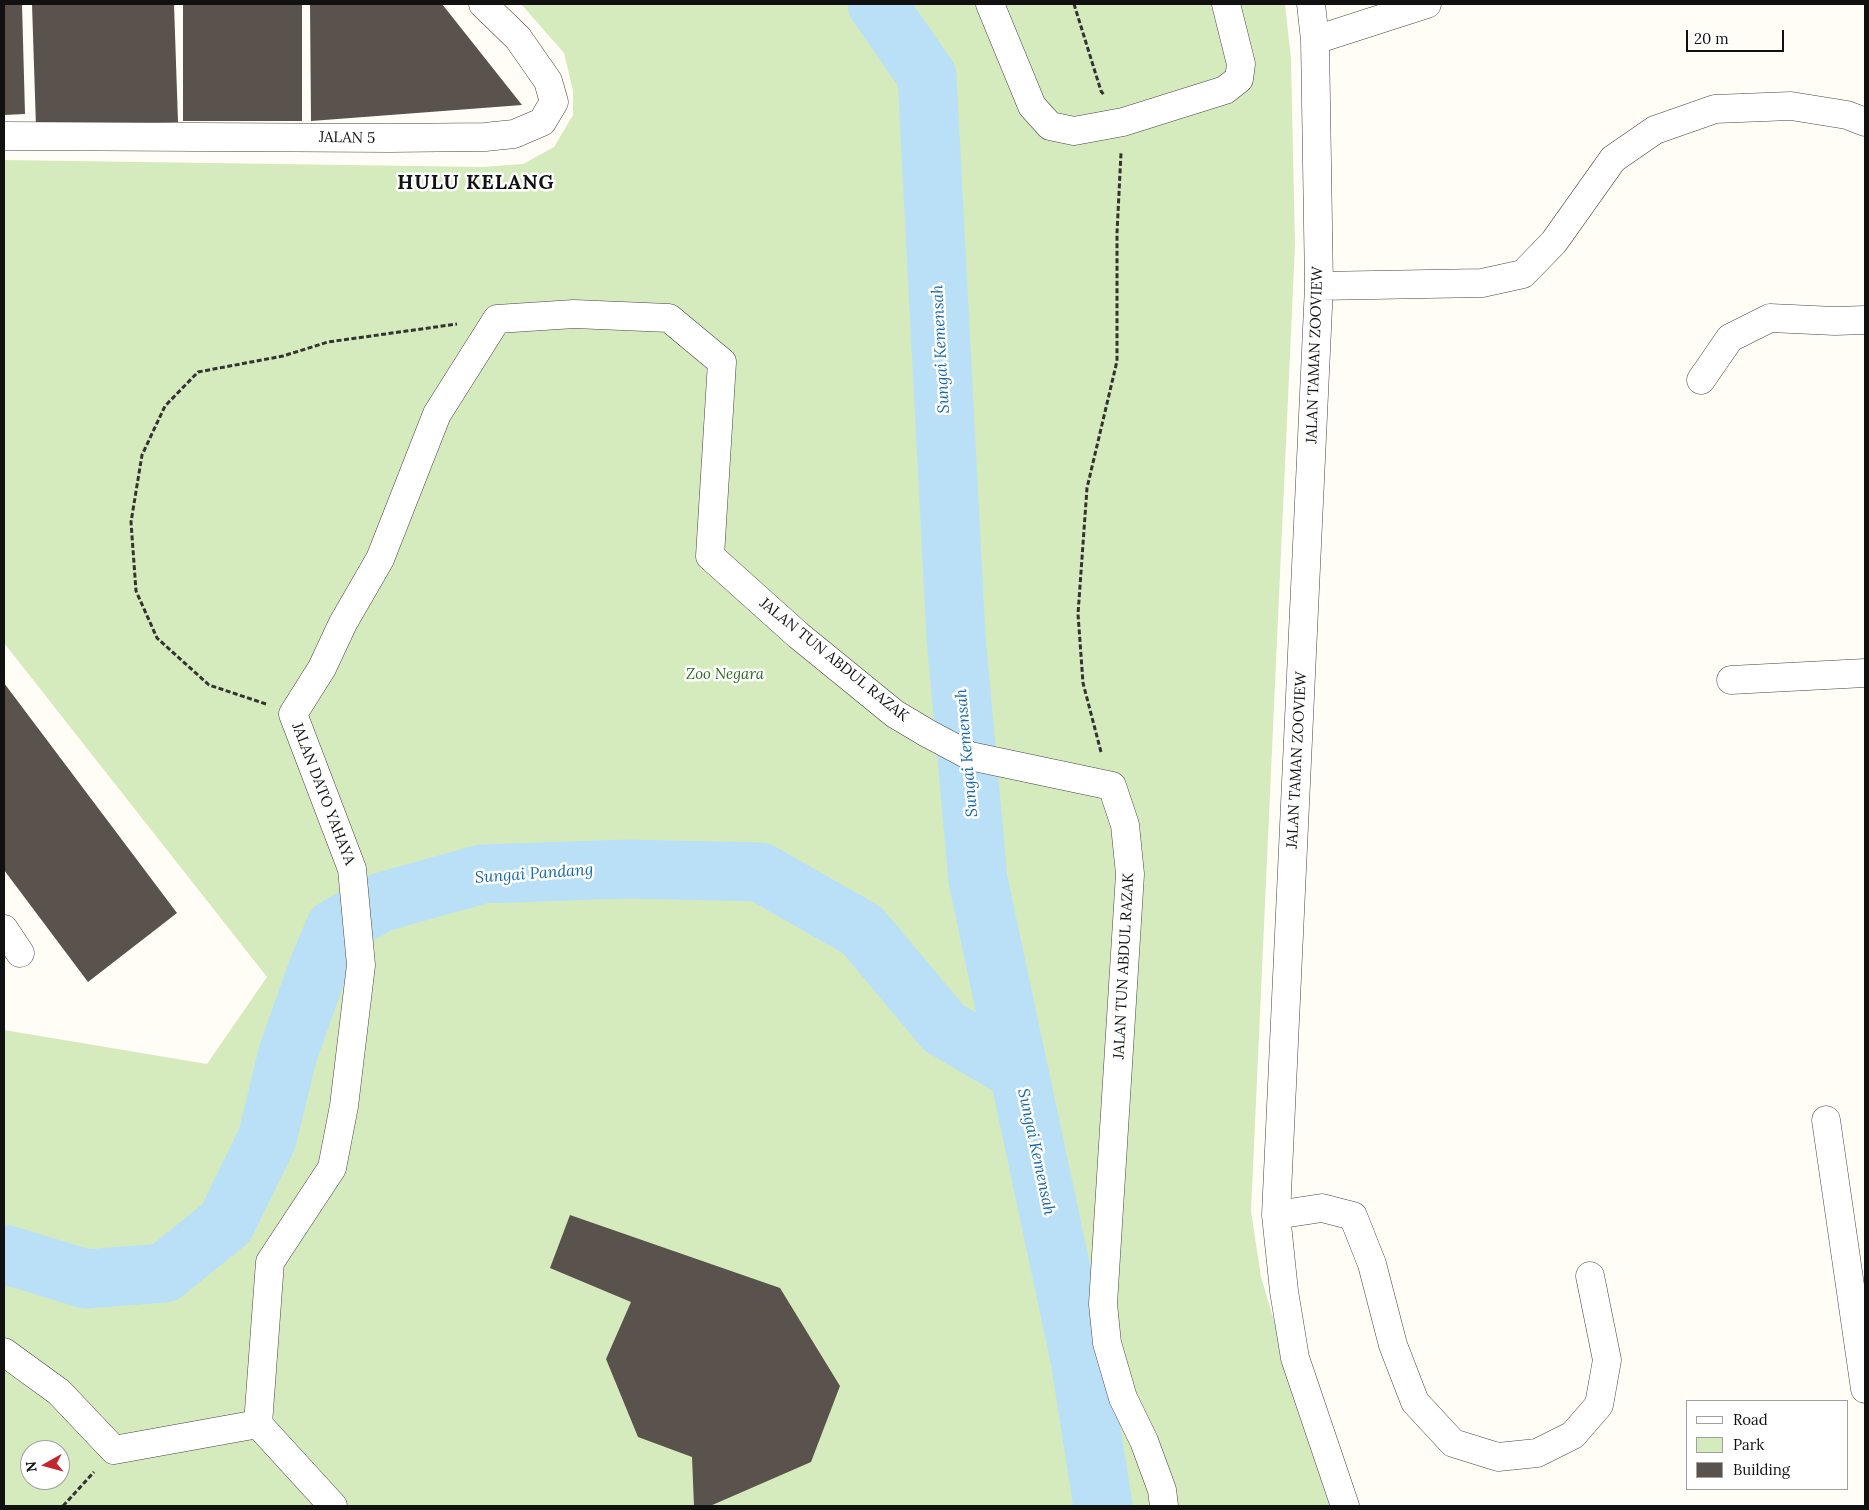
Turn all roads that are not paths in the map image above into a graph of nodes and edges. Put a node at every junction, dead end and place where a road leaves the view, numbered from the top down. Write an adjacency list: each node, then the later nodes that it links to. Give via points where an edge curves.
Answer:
1 (484, 4): 8 (street, JALAN 5, via 518,38 548,81 554,102 542,122 514,134 390,138)
2 (990, 4): 3 (street, via 1032,106 1050,126 1074,131 1123,122 1225,90 1239,79 1241,64)
3 (1226, 4)
4 (1311, 4): 6 (street, JALAN TAMAN ZOOVIEW)
5 (1427, 4): 6 (street)
6 (1315, 40): 9 (street, JALAN TAMAN ZOOVIEW)
7 (1865, 122): 9 (street, via 1847,114 1791,106 1716,109 1655,130 1613,159 1554,242 1523,274 1482,283)
8 (4, 136)
9 (1319, 286): 16 (street, JALAN TAMAN ZOOVIEW)
10 (497, 319): 20 (street, JALAN DATO YAHAYA, via 437,414 380,559 343,623 322,668 293,714 352,869 361,965 344,1106 332,1168 270,1262); 22 (street, JALAN TUN ABDUL RAZAK, via 574,314 669,318 722,362 710,556 798,635 895,714 927,733 970,756 1112,786 1125,825 1130,874 1103,1304 1106,1343 1123,1398 1144,1441 1162,1490)
11 (1865, 320): 12 (street, via 1770,318 1730,338)
12 (1701, 380)
13 (1865, 673): 14 (street)
14 (1731, 680)
15 (1826, 1120): 19 (street)
16 (1276, 1215): 17 (street, via 1322,1208 1353,1216 1372,1264 1393,1345 1415,1402 1453,1443 1498,1457 1537,1453 1573,1435 1599,1405 1607,1360); 23 (street, JALAN TAMAN ZOOVIEW, via 1295,1358)
17 (1590, 1276)
18 (4, 1352): 20 (street, via 59,1392 114,1450)
19 (1865, 1389)
20 (258, 1424): 21 (street)
21 (333, 1506)
22 (1164, 1506)
23 (1345, 1506)

